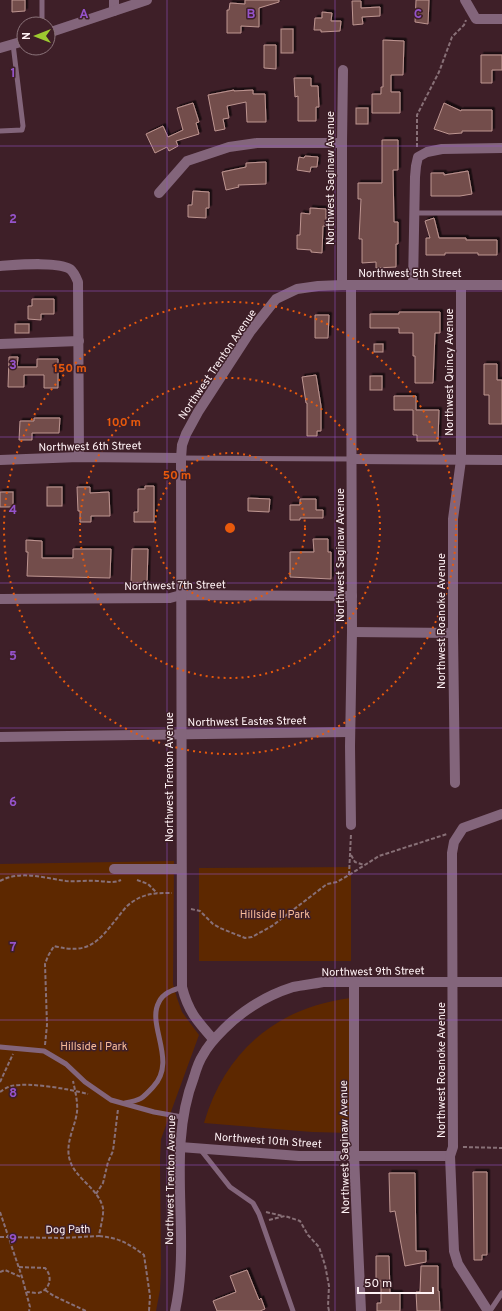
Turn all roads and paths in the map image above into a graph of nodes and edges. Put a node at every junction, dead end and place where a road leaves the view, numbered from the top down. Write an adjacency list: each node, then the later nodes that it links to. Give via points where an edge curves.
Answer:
1 (42, 0): 6 (lane)
2 (114, 0): 5 (street)
3 (147, 0): 5 (street)
4 (468, 5): 7 (street, via 476,19); 16 (path, via 464,25 452,37 439,72 417,115)
5 (114, 11): 8 (street)
6 (42, 16)
7 (502, 19)
8 (56, 30)
9 (16, 43): 10 (street)
10 (13, 44): 11 (street); 13 (lane, via 23,126 22,130)
11 (0, 48)
12 (343, 70): 14 (street, Northwest Saginaw Avenue)
13 (0, 131)
14 (342, 143): 17 (street, via 257,143 229,147 187,161); 21 (street, Northwest Saginaw Avenue)
15 (502, 148): 16 (street, via 442,149)
16 (418, 157): 18 (street)
17 (159, 193)
18 (415, 213): 19 (lane); 22 (street)
19 (502, 213)
20 (0, 266): 26 (street, via 50,265 70,269 75,274 79,287)
21 (346, 285): 22 (street, Northwest 5th Street); 25 (street, Northwest 5th Street); 30 (street, Northwest Saginaw Avenue)
22 (413, 285): 23 (street, Northwest 5th Street)
23 (461, 285): 24 (street, Northwest 5th Street); 32 (street, Northwest Quincy Avenue)
24 (502, 285)
25 (318, 286): 29 (street, Northwest Trenton Avenue, via 297,289 276,299 250,332 198,412 186,434)
26 (79, 341): 27 (street); 28 (street)
27 (0, 344)
28 (79, 457): 29 (street, Northwest 6th Street); 31 (street, Northwest 6th Street)
29 (181, 458): 30 (lane); 34 (street, Northwest Trenton Avenue)
30 (352, 459): 32 (street); 35 (street, Northwest Saginaw Avenue)
31 (0, 460)
32 (460, 460): 33 (street); 38 (street, Northwest Roanoke Avenue, via 453,519)
33 (502, 460)
34 (181, 595): 35 (street, Northwest 7th Street); 36 (street, Northwest 7th Street, via 170,598); 40 (street, Northwest Trenton Avenue)
35 (352, 596): 37 (street, Northwest Saginaw Avenue)
36 (0, 599)
37 (352, 632): 38 (street); 39 (street, Northwest Saginaw Avenue)
38 (452, 633): 42 (street, Northwest Roanoke Avenue)
39 (350, 732): 40 (street, Northwest Eastes Street); 44 (street, Northwest Saginaw Avenue)
40 (181, 734): 41 (street, Northwest Eastes Street); 49 (street, Northwest Trenton Avenue)
41 (0, 737)
42 (455, 783)
43 (502, 814): 45 (street)
44 (351, 825): 46 (path)
45 (463, 828): 47 (path, via 379,856); 58 (street, Northwest Roanoke Avenue, via 454,842 452,853)
46 (350, 854): 47 (path, via 355,862); 50 (path)
47 (364, 865): 50 (path)
48 (114, 869): 49 (street)
49 (181, 869): 55 (street, Northwest Trenton Avenue)
50 (349, 875): 56 (path, via 327,884 272,926 252,937 245,938 220,928 200,911)
51 (122, 879): 53 (path, via 116,882 67,881 29,876 10,877)
52 (134, 879): 54 (path, via 148,884)
53 (0, 882)
54 (157, 893): 55 (path); 64 (path, via 145,895 129,904 93,946 66,949 54,946 45,964 47,1017)
55 (181, 893): 56 (street, Northwest Trenton Avenue)
56 (181, 910): 60 (street, Northwest Trenton Avenue)
57 (354, 982): 58 (street, Northwest 9th Street); 61 (street, Northwest 9th Street, via 323,982 281,992 254,1005); 76 (street, Northwest Saginaw Avenue)
58 (454, 982): 59 (street, Northwest 9th Street); 75 (street, Northwest Roanoke Avenue)
59 (502, 982)
60 (182, 987): 61 (street, Northwest Trenton Avenue, via 195,1019); 70 (lane, via 165,994 158,1003 156,1016 164,1062 158,1082 142,1100)
61 (213, 1039): 71 (street, Northwest Trenton Avenue, via 202,1056 187,1093)
62 (0, 1047): 63 (lane)
63 (16, 1048): 64 (lane); 66 (path)
64 (44, 1051): 65 (lane)
65 (70, 1068): 67 (path, Dog Path); 70 (lane, via 111,1100)
66 (0, 1082)
67 (75, 1090): 68 (path, via 21,1085 9,1086); 69 (path); 77 (path, Dog Path, via 77,1110 70,1136 69,1160 75,1171)
68 (0, 1092)
69 (89, 1094)
70 (122, 1103): 71 (lane); 77 (path, via 117,1111 113,1151 103,1183)
71 (182, 1117): 72 (street, Northwest Trenton Avenue)
72 (180, 1147): 73 (street, Northwest 10th Street); 94 (street, Northwest Trenton Avenue, via 180,1274)
73 (199, 1148): 76 (street, Northwest 10th Street, via 299,1156); 78 (lane, via 230,1187 253,1204)
74 (502, 1148): 75 (path)
75 (452, 1151): 76 (street, Northwest 10th Street); 98 (street, Northwest Roanoke Avenue, via 454,1251 458,1264)
76 (354, 1156): 97 (street, Northwest Saginaw Avenue)
77 (96, 1194): 82 (path, Dog Path, via 103,1209)
78 (257, 1211): 80 (path); 95 (lane)
79 (0, 1212): 84 (path)
80 (285, 1216): 81 (path); 96 (path, via 300,1221 319,1247 329,1286)
81 (269, 1220)
82 (99, 1236): 84 (path, Dog Path); 93 (path, via 126,1242 144,1255 150,1296)
83 (0, 1237): 84 (path, Dog Path)
84 (9, 1237): 85 (path)
85 (18, 1267): 87 (path); 88 (path, via 45,1268 50,1273 50,1282)
86 (0, 1272): 87 (path, via 5,1270)
87 (22, 1277): 89 (path)
88 (45, 1290): 89 (path, via 38,1293); 92 (path)
89 (26, 1292): 91 (path)
90 (502, 1293): 98 (lane)
91 (29, 1311)
92 (86, 1311)
93 (149, 1311)
94 (175, 1311)
95 (293, 1311)
96 (329, 1311)
97 (361, 1311)
98 (489, 1311)

